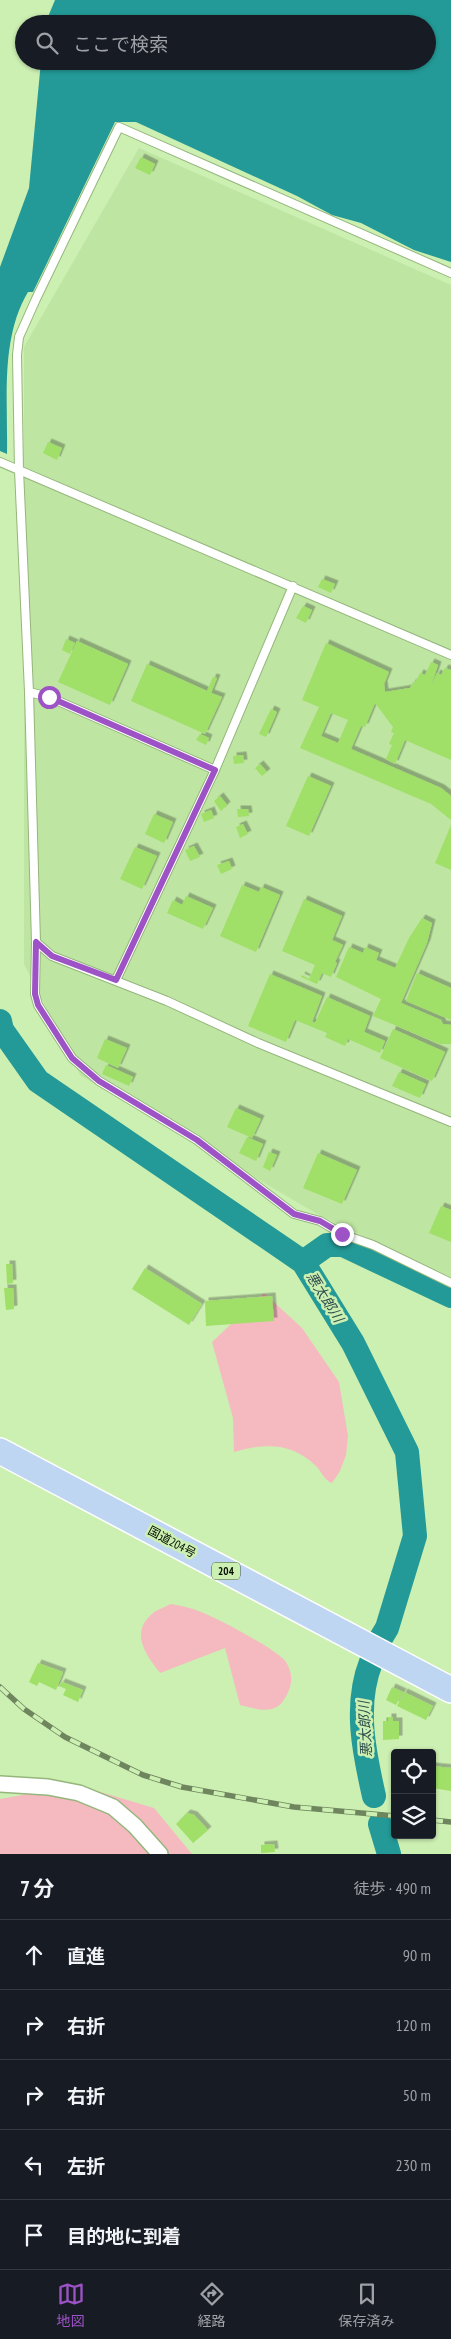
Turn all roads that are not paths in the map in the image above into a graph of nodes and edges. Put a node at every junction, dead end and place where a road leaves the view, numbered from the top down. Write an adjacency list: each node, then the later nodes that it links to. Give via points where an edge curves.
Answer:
1 (451, 273): 3 (lane, via 119,128 19,337)
2 (0, 462): 3 (lane)
3 (19, 470): 4 (lane); 6 (lane)
4 (293, 586): 5 (lane); 7 (lane)
5 (451, 655)
6 (29, 692): 7 (lane, via 49,697); 8 (lane)
7 (215, 770): 9 (lane)
8 (36, 942): 9 (lane, via 52,956); 11 (lane, via 35,994 38,1005 72,1058 92,1075 197,1140 294,1214 320,1221)
9 (116, 980): 10 (lane, via 258,1043)
10 (451, 1122)
11 (451, 1283)
12 (0, 1451): 13 (highway, 国道204号 / 204)
13 (451, 1690)
14 (0, 1784): 15 (street, via 79,1793 113,1807)
15 (160, 1854)

